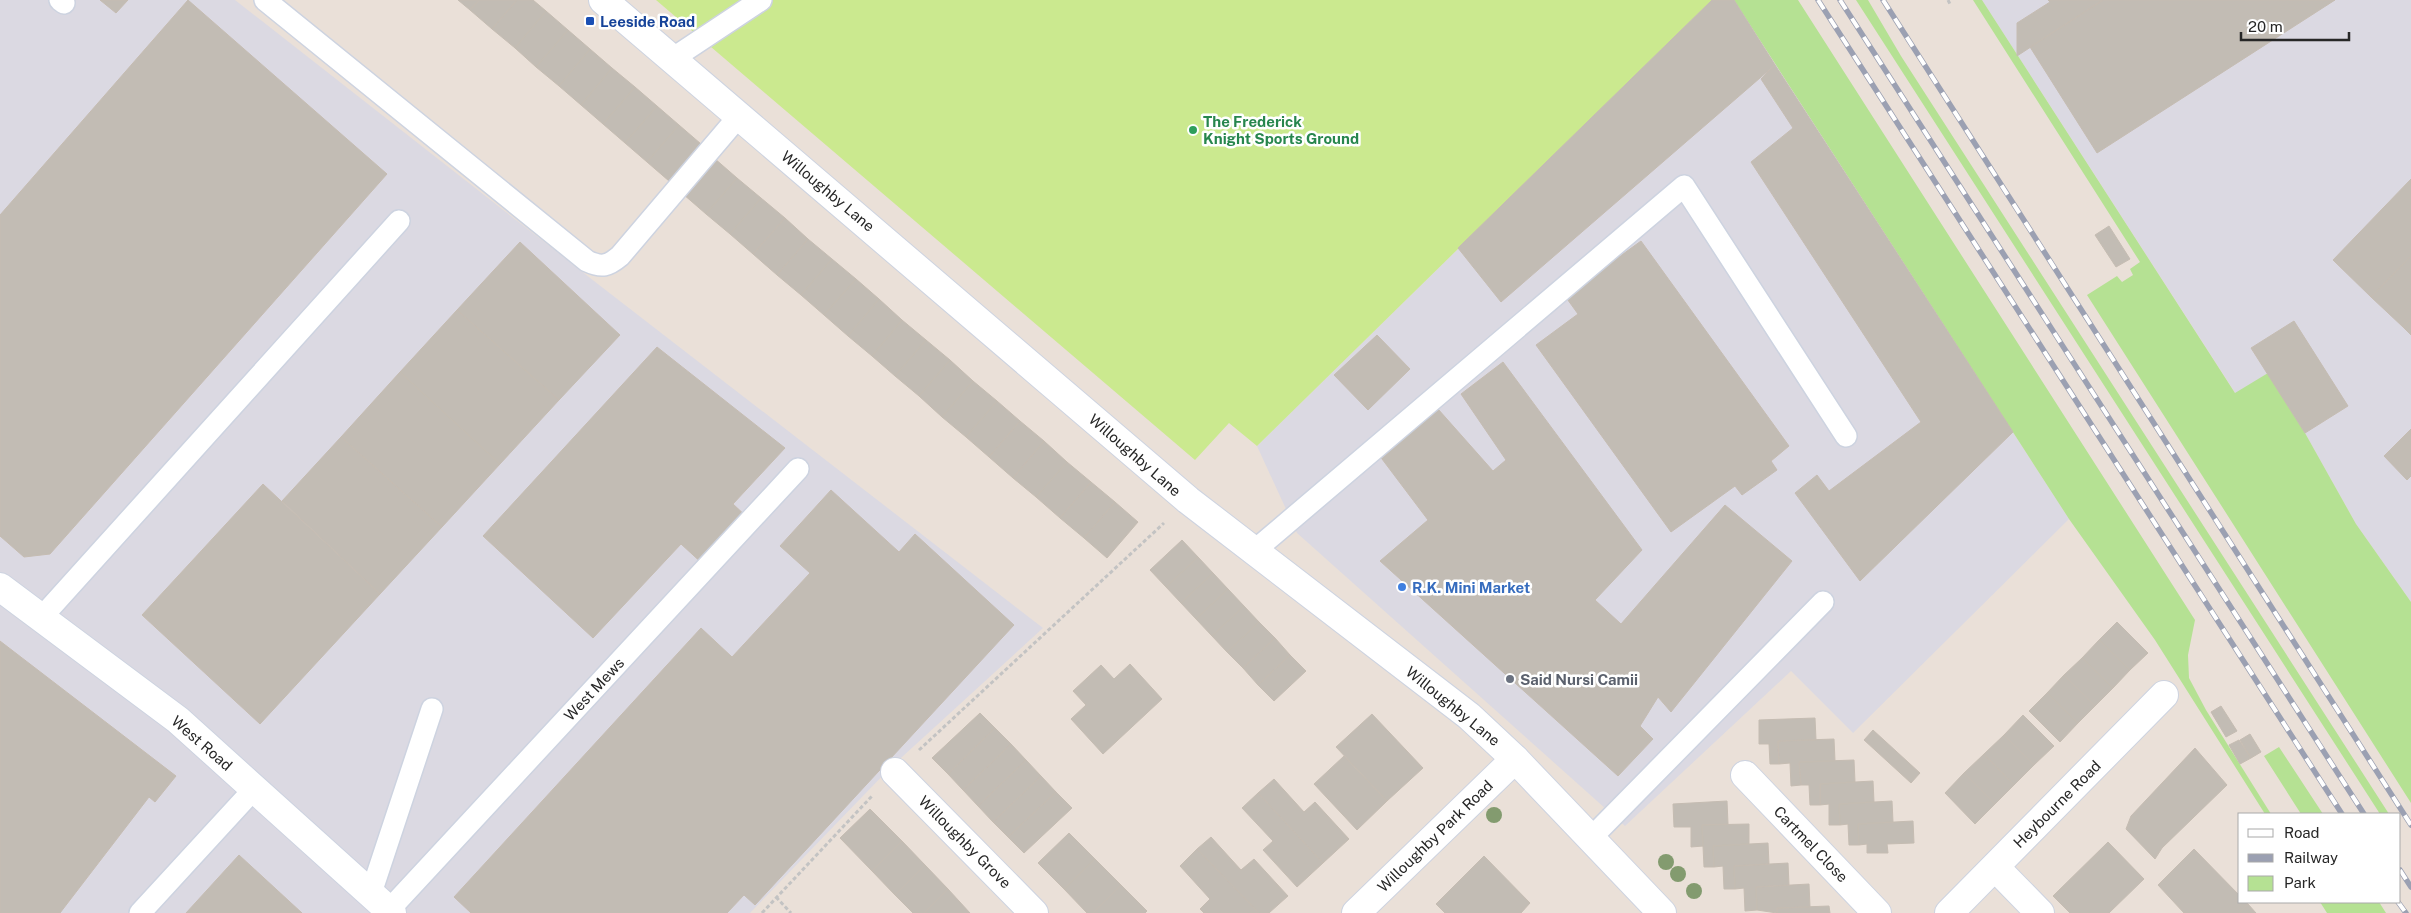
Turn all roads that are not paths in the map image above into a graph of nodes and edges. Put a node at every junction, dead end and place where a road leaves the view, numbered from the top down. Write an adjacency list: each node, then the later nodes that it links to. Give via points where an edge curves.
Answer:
1 (265, 0): 5 (lane, via 587,261 598,266 608,266 620,256)
2 (604, 0): 4 (street, Willoughby Lane)
3 (761, 0): 4 (lane)
4 (672, 60): 5 (street, Willoughby Lane)
5 (739, 116): 9 (street, Willoughby Lane, via 1188,500)
6 (399, 222): 12 (lane)
7 (1846, 436): 9 (lane, via 1684,186)
8 (798, 469): 21 (lane, West Mews)
9 (1254, 551): 15 (street, Willoughby Lane, via 1468,716)
10 (0, 587): 12 (street, West Road)
11 (1822, 602): 19 (lane)
12 (41, 618): 18 (street, West Road, via 178,720)
13 (2164, 696): 20 (street, Heybourne Road)
14 (432, 709): 21 (lane)
15 (1515, 759): 19 (street, Willoughby Lane); 24 (street, Willoughby Park Road)
16 (896, 772): 23 (street, Willoughby Grove)
17 (1745, 776): 26 (street, Cartmel Close)
18 (254, 789): 21 (street, West Road); 22 (lane)
19 (1590, 839): 25 (street, Willoughby Lane)
20 (1995, 867): 27 (street, Heybourne Road); 28 (street)
21 (384, 905)
22 (140, 913)
23 (1034, 913)
24 (1356, 913)
25 (1662, 913)
26 (1877, 913)
27 (1949, 913)
28 (2040, 913)

